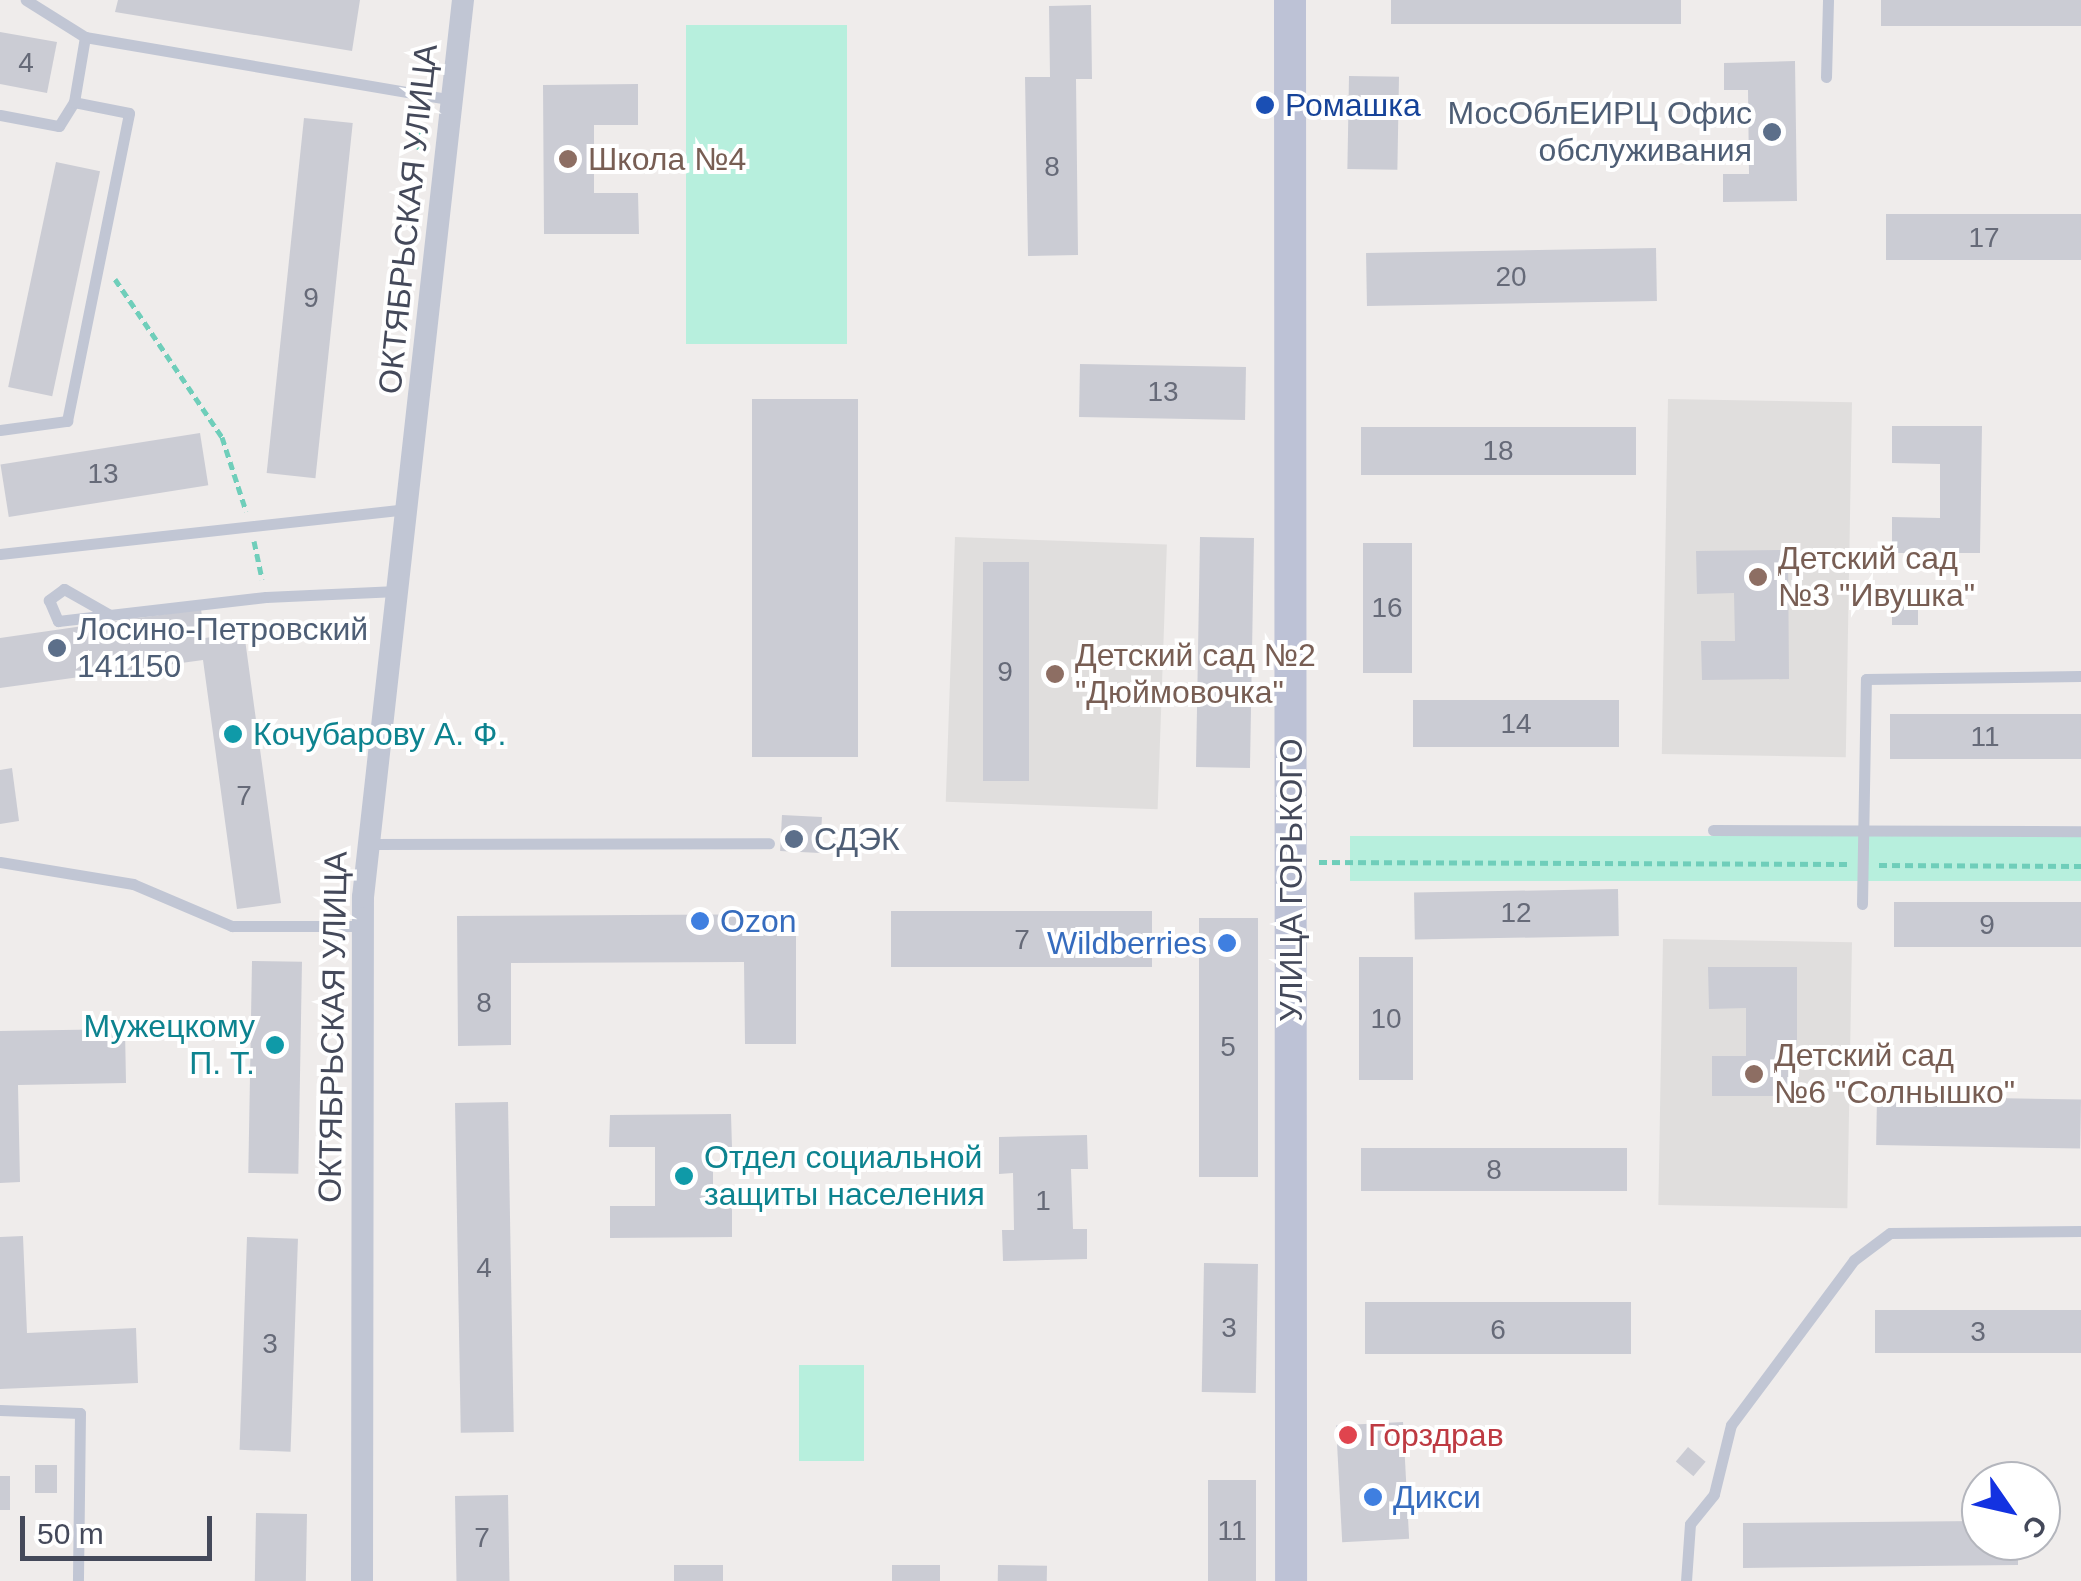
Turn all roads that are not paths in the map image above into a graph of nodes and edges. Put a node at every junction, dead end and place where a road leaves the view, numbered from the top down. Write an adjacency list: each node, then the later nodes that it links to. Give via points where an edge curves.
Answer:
1 (26, 0): 5 (lane)
2 (463, 0): 7 (street, ОКТЯБРЬСКАЯ УЛИЦА)
3 (1290, 0): 28 (street, УЛИЦА ГОРЬКОГО)
4 (1828, 0): 6 (lane)
5 (85, 37): 7 (lane); 8 (lane)
6 (1826, 77)
7 (453, 100): 11 (street, ОКТЯБРЬСКАЯ УЛИЦА)
8 (74, 102): 9 (lane, via 59,126); 10 (lane, via 129,113 66,421)
9 (0, 115)
10 (0, 430)
11 (408, 509): 12 (lane); 13 (street, ОКТЯБРЬСКАЯ УЛИЦА)
12 (0, 554)
13 (397, 592): 14 (lane, via 266,597); 20 (street, ОКТЯБРЬСКАЯ УЛИЦА)
14 (110, 615): 14 (lane, via 58,622 49,600 64,589)
15 (2081, 676): 17 (lane, via 1866,679)
16 (1713, 830): 17 (lane)
17 (1865, 830): 18 (lane); 22 (lane)
18 (2081, 831)
19 (770, 843): 20 (lane)
20 (368, 844): 23 (street, ОКТЯБРЬСКАЯ УЛИЦА)
21 (0, 862): 23 (lane, via 133,884 232,926)
22 (1862, 904)
23 (362, 926): 27 (street, ОКТЯБРЬСКАЯ УЛИЦА)
24 (2081, 1231): 29 (lane, via 1890,1232 1854,1260 1730,1425 1714,1494 1690,1524)
25 (0, 1410): 26 (lane, via 80,1414)
26 (78, 1581)
27 (362, 1581)
28 (1291, 1581)
29 (1686, 1581)

